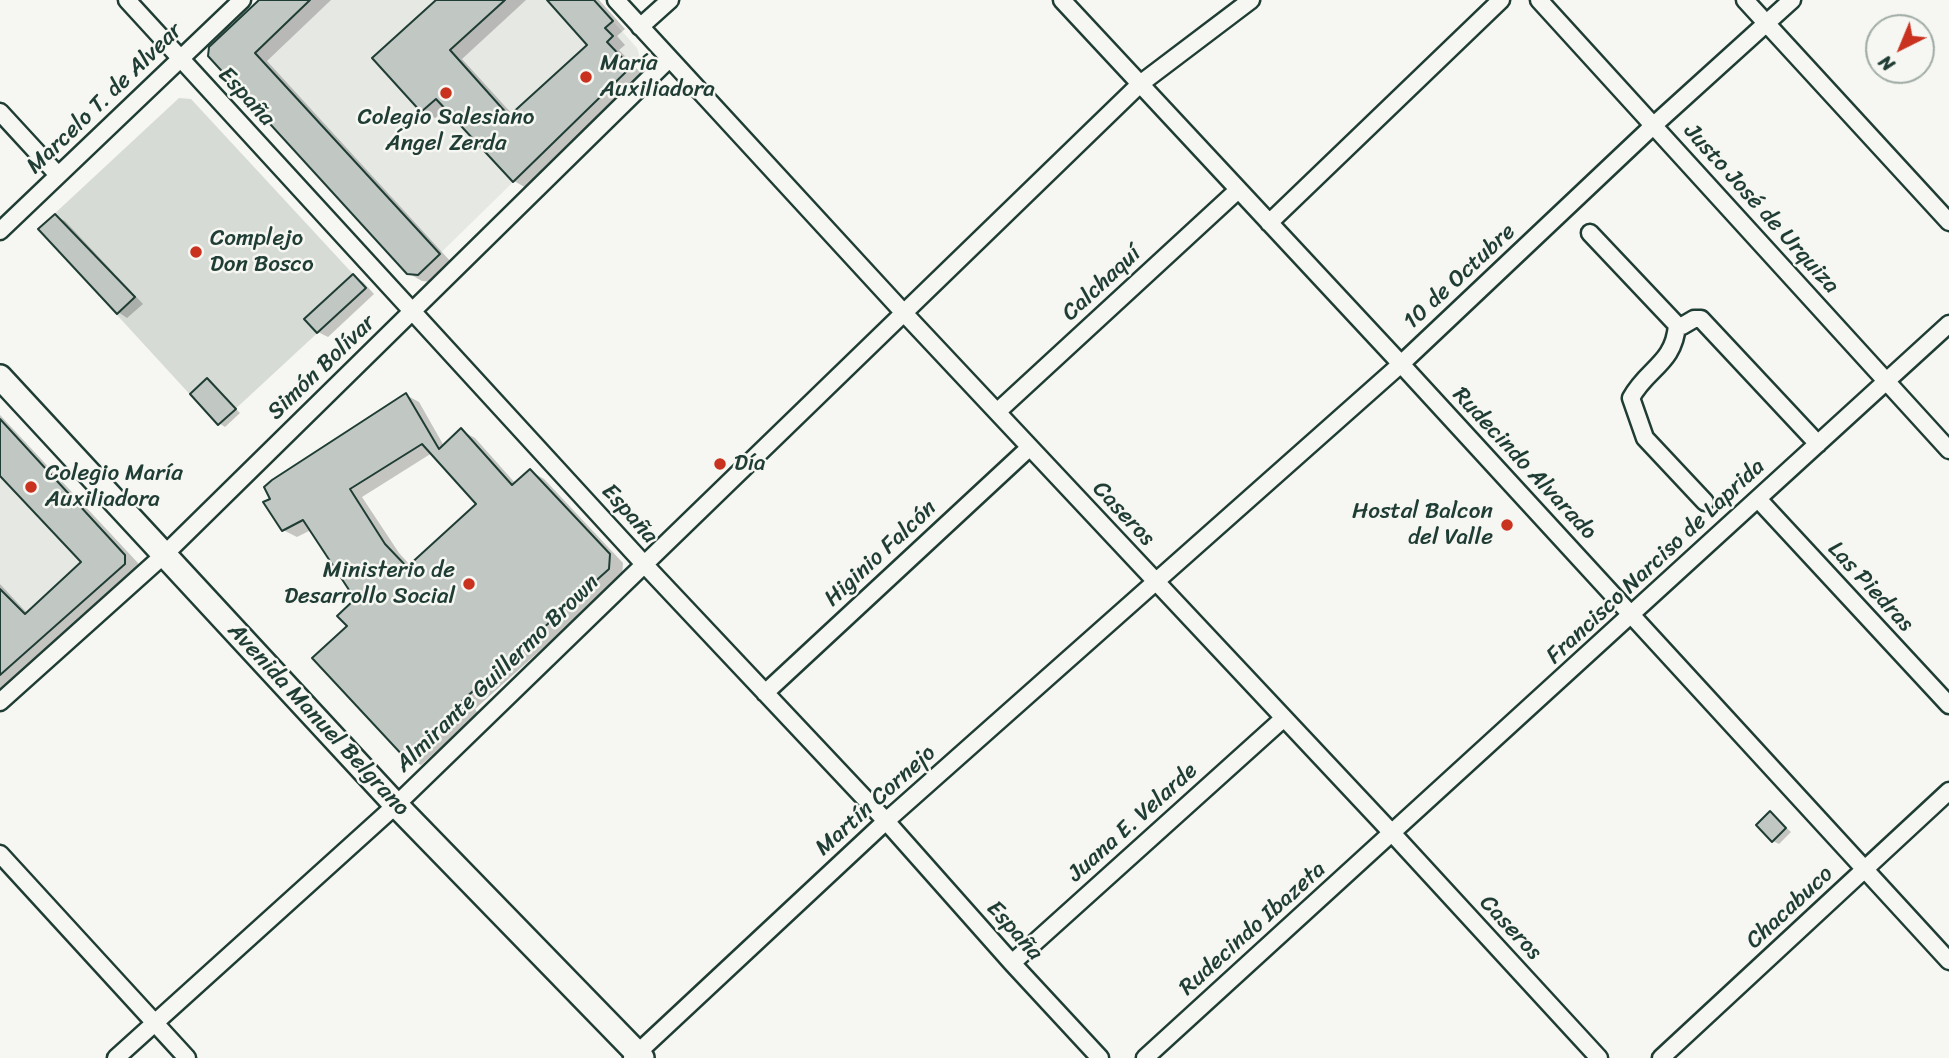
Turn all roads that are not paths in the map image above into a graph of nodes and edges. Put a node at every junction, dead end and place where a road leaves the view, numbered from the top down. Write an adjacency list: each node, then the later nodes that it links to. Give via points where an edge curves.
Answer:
1 (127, 0): 13 (street, España)
2 (242, 0): 13 (street, Marcelo T. de Alvear)
3 (616, 0): 12 (street, Caseros)
4 (670, 0): 12 (street)
5 (1062, 0): 15 (street, Rudecindo Alvarado)
6 (1251, 0): 15 (street, Almirante Guillermo Brown)
7 (1501, 0): 21 (street)
8 (1539, 0): 17 (street, Justo José de Urquiza)
9 (1745, 0): 11 (street)
10 (1792, 0): 11 (street, 10 de Octubre)
11 (1766, 23): 17 (street, 10 de Octubre); 20 (street)
12 (640, 27): 14 (street, Caseros)
13 (180, 58): 18 (street, Marcelo T. de Alvear); 24 (street, España)
14 (669, 60): 24 (street, Simón Bolívar); 25 (street, Caseros)
15 (1140, 84): 19 (street, Rudecindo Alvarado); 25 (street, Almirante Guillermo Brown)
16 (0, 112): 18 (street)
17 (1654, 125): 28 (street, 10 de Octubre); 30 (street, Justo José de Urquiza)
18 (58, 175): 22 (street, Marcelo T. de Alvear)
19 (1238, 190): 21 (street, Rudecindo Alvarado); 31 (street, Calchaquí)
20 (1949, 222)
21 (1269, 223): 28 (street, Rudecindo Alvarado)
22 (0, 231)
23 (1590, 233): 27 (street)
24 (413, 311): 37 (street, Simón Bolívar); 38 (street, España)
25 (904, 313): 31 (street, Caseros); 38 (street, Almirante Guillermo Brown)
26 (1949, 324): 30 (street, Francisco Narciso de Laprida)
27 (1677, 326): 32 (street, via 1701,318); 36 (street, via 1676,342 1667,357 1631,398 1645,438)
28 (1401, 364): 39 (street, 10 de Octubre); 40 (street, Rudecindo Alvarado)
29 (0, 377): 37 (main road, Avenida Manuel Belgrano)
30 (1887, 382): 32 (street, Francisco Narciso de Laprida); 34 (street, Justo José de Urquiza)
31 (996, 412): 33 (street, Caseros)
32 (1818, 444): 35 (street, Francisco Narciso de Laprida)
33 (1029, 448): 39 (street, Caseros); 41 (street, Higinio Falcón)
34 (1949, 450)
35 (1758, 499): 40 (street, Francisco Narciso de Laprida); 43 (street, Las Piedras)
36 (1705, 502)
37 (165, 554): 42 (street, Simón Bolívar); 46 (main road, Avenida Manuel Belgrano)
38 (644, 564): 41 (street, España); 46 (street, Almirante Guillermo Brown)
39 (1157, 583): 44 (street, Caseros); 47 (street, Martín Cornejo)
40 (1632, 615): 48 (street, Francisco Narciso de Laprida); 50 (street, Rudecindo Alvarado)
41 (765, 693): 47 (street, España)
42 (0, 702)
43 (1949, 705)
44 (1284, 718): 48 (street, Caseros); 52 (street, Juana E. Velarde)
45 (1949, 791): 50 (street, Chacabuco)
46 (396, 805): 53 (street, Almirante Guillermo Brown); 54 (main road, Avenida Manuel Belgrano)
47 (886, 821): 52 (street, España); 54 (street, Martín Cornejo)
48 (1392, 834): 58 (street, Rudecindo Ibazeta); 59 (street, Caseros)
49 (0, 854): 53 (street)
50 (1864, 870): 51 (street, Rudecindo Alvarado); 60 (street, Chacabuco)
51 (1949, 961)
52 (1012, 963): 57 (street, España)
53 (155, 1023): 55 (street, Almirante Guillermo Brown); 56 (street)
54 (637, 1056)
55 (116, 1058)
56 (187, 1058)
57 (1100, 1058)
58 (1145, 1058)
59 (1599, 1058)
60 (1661, 1058)

